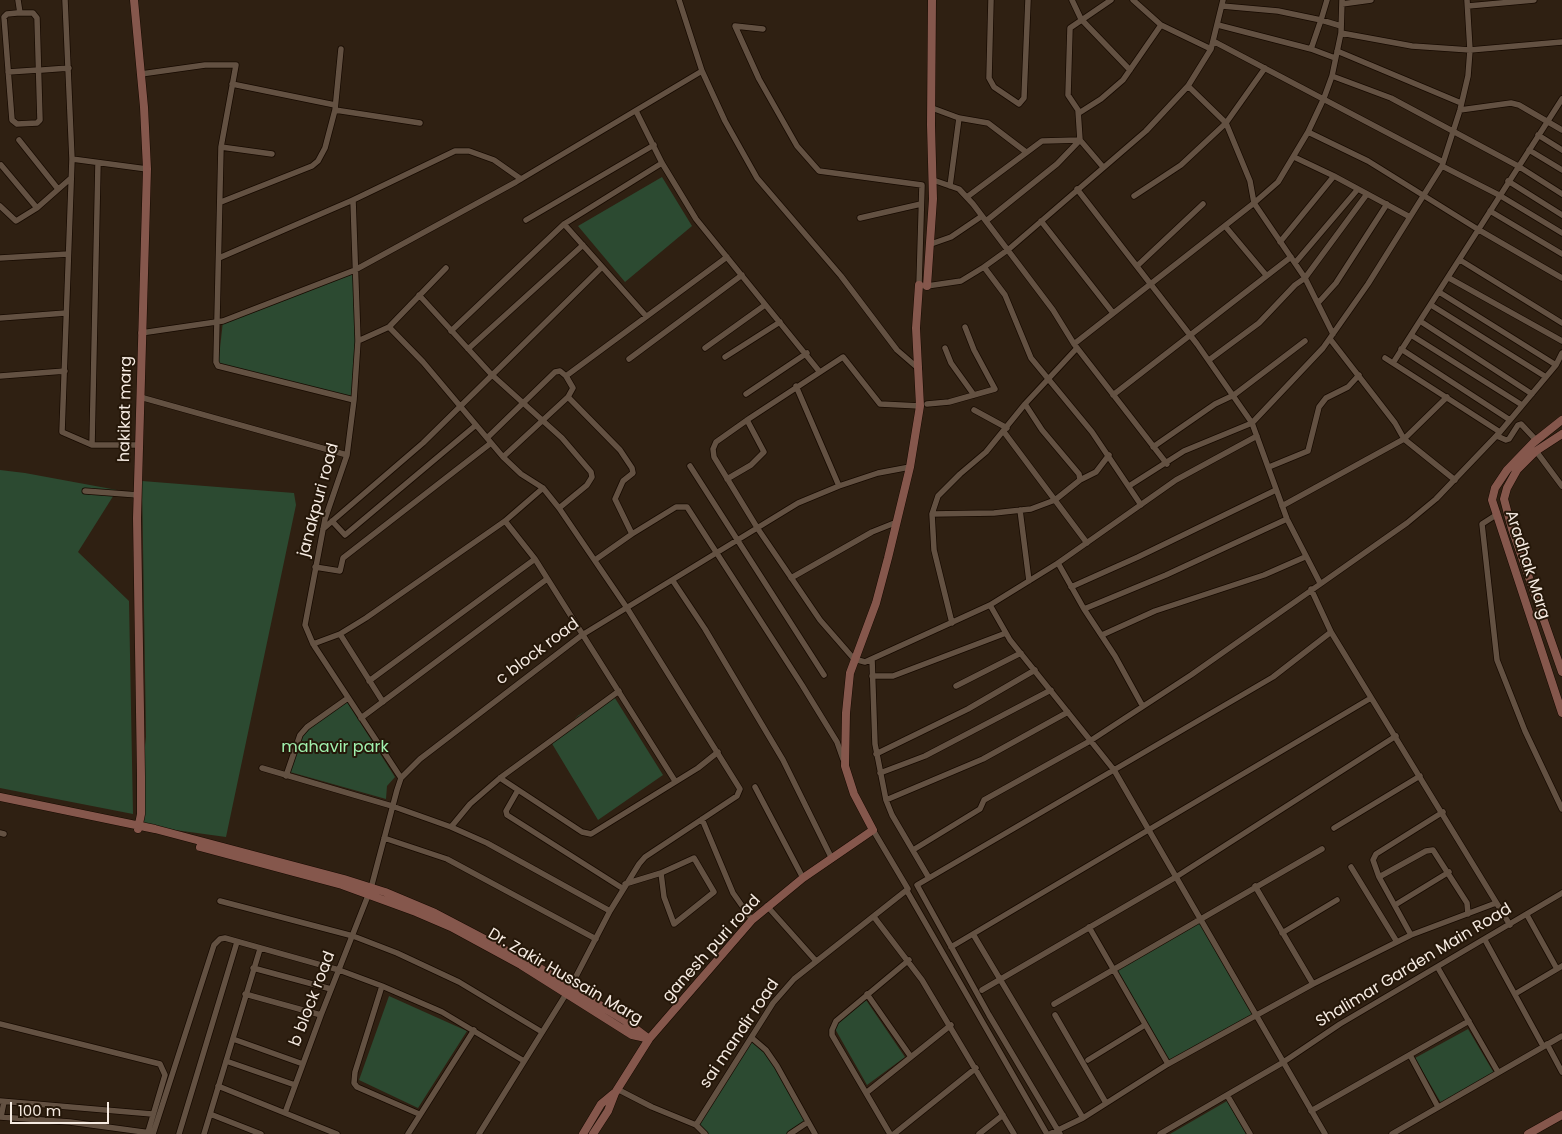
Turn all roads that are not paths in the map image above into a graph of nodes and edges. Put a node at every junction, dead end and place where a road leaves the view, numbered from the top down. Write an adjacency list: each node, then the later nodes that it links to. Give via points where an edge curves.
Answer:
1 (18, 0): 17 (street)
2 (65, 0): 32 (street)
3 (134, 0): 38 (street, hakikat marg)
4 (679, 0): 36 (street)
5 (932, 0): 46 (street)
6 (991, 0): 7 (street, via 989,78 994,87 1019,104 1024,98)
7 (1028, 0)
8 (1072, 0): 18 (street)
9 (1111, 0): 18 (street)
10 (1133, 0): 20 (street)
11 (1327, 0): 19 (street)
12 (1371, 0): 14 (street)
13 (1534, 0): 16 (street)
14 (1342, 2): 23 (street)
15 (1223, 3): 19 (street); 21 (street)
16 (1467, 3): 29 (street)
17 (20, 13): 34 (street, via 33,13 37,18); 37 (street, via 4,17)
18 (1081, 19): 35 (street); 49 (street, via 1070,28 1068,88 1068,95 1077,106)
19 (1321, 20): 23 (street); 28 (street)
20 (1161, 25): 27 (street); 35 (street)
21 (1218, 25): 24 (street); 28 (street)
22 (763, 28): 93 (street, via 735,26 759,79 797,146 820,171 922,185)
23 (1341, 30): 29 (street, via 1412,46); 30 (street)
24 (1213, 41): 27 (street); 33 (street)
25 (1562, 42): 29 (street)
26 (341, 49): 45 (street)
27 (1211, 49): 41 (street)
28 (1311, 49): 31 (street)
29 (1470, 50): 43 (street)
30 (1337, 51): 31 (street); 43 (street)
31 (1335, 58): 39 (street)
32 (69, 68): 34 (street); 67 (street)
33 (1265, 68): 42 (street); 53 (street)
34 (40, 70): 37 (street); 37 (street, via 40,120 37,123 17,124 12,120)
35 (1130, 70): 49 (street, via 1101,99)
36 (702, 71): 48 (street); 170 (street, via 757,178 841,276 897,350)
37 (8, 72)
38 (141, 74): 40 (street, via 205,65 236,65); 74 (street, hakikat marg)
39 (1332, 76): 42 (street); 55 (street, via 1392,98)
40 (232, 84): 45 (street); 61 (street)
41 (1188, 86): 53 (street); 73 (street, via 1146,131)
42 (1324, 98): 56 (street); 70 (street)
43 (1461, 103): 47 (street)
44 (1561, 103): 51 (street)
45 (335, 108): 52 (street); 92 (street, via 322,155 312,166)
46 (932, 108): 50 (street); 79 (street)
47 (1460, 110): 51 (street, via 1511,103); 55 (street)
48 (636, 111): 60 (street); 78 (street)
49 (1078, 113): 59 (street)
50 (959, 118): 64 (street, via 988,123); 81 (street)
51 (1547, 121): 54 (street); 57 (street)
52 (420, 122)
53 (1226, 123): 88 (street, via 1182,165); 95 (street, via 1248,176)
54 (1562, 130)
55 (1453, 131): 70 (street); 72 (street)
56 (1308, 132): 66 (street); 89 (street, via 1368,161)
57 (1538, 135): 62 (street); 63 (street)
58 (18, 140): 82 (street)
59 (1080, 140): 64 (street, via 1042,141); 73 (street); 103 (street, via 1057,164)
60 (654, 145): 68 (street); 104 (street)
61 (221, 147): 65 (street); 92 (street)
62 (1529, 150): 72 (street); 75 (street)
63 (1562, 150)
64 (1026, 152): 90 (street)
65 (272, 154)
66 (1294, 157): 76 (street); 95 (street, via 1278,182)
67 (72, 159): 69 (street); 77 (street)
68 (662, 162): 106 (street); 116 (street, via 696,219)
69 (98, 163): 74 (street); 208 (street)
70 (1443, 164): 87 (street); 89 (street)
71 (1, 165): 98 (street)
72 (1518, 166): 80 (street); 86 (street)
73 (1103, 167): 83 (street)
74 (146, 169): 150 (street, hakikat marg)
75 (1562, 170)
76 (1334, 176): 84 (street); 110 (street)
77 (71, 178): 82 (street); 114 (street)
78 (521, 179): 91 (street, via 494,160 462,150); 126 (street)
79 (933, 180): 81 (street); 111 (street)
80 (1508, 182): 87 (street); 100 (street)
81 (950, 186): 90 (street)
82 (58, 189): 98 (street)
83 (1077, 189): 105 (street); 123 (street)
84 (1358, 189): 85 (street); 121 (street)
85 (1367, 194): 96 (street); 129 (street)
86 (1562, 194)
87 (1499, 195): 99 (street); 109 (street)
88 (1134, 196)
89 (1423, 196): 101 (street); 108 (street)
90 (967, 197): 103 (street)
91 (353, 200): 119 (street); 126 (street, janakpuri road)
92 (221, 202): 119 (street)
93 (921, 204): 102 (street); 133 (street)
94 (1203, 204): 123 (street)
95 (1254, 204): 107 (street); 110 (street)
96 (1387, 204): 101 (street); 136 (street, via 1336,283)
97 (0, 206): 98 (street, via 16,221)
98 (37, 208)
99 (1490, 211): 108 (street); 115 (street)
100 (1562, 215)
101 (1410, 217): 153 (street)
102 (860, 218)
103 (984, 218): 111 (street, via 952,237); 113 (street)
104 (526, 220)
105 (1041, 221): 113 (street); 140 (street)
106 (564, 224): 112 (street); 149 (street)
107 (1225, 226): 128 (street); 132 (street)
108 (1479, 230): 120 (street); 131 (street)
109 (1562, 233)
110 (1280, 242): 117 (street)
111 (930, 244): 133 (street)
112 (583, 245): 122 (street); 160 (street)
113 (1008, 249): 124 (street); 157 (street)
114 (68, 254): 118 (street); 139 (street)
115 (1562, 254)
116 (727, 257): 127 (street); 141 (street)
117 (1291, 257): 121 (street); 128 (street)
118 (0, 258)
119 (219, 258): 144 (street)
120 (1460, 260): 130 (street); 146 (street)
121 (1295, 263): 129 (street)
122 (602, 266): 141 (street); 173 (street)
123 (1136, 266): 132 (street)
124 (984, 267): 133 (street, via 961,281); 178 (street, via 1005,295 1031,358)
125 (446, 268): 135 (street)
126 (355, 270): 144 (street); 155 (street, janakpuri road)
127 (742, 275): 137 (street); 166 (street)
128 (1266, 276): 151 (street)
129 (1305, 278): 136 (street); 167 (street, via 1260,322)
130 (1449, 278): 134 (street); 156 (street)
131 (1562, 278)
132 (1150, 284): 140 (street); 151 (street)
133 (923, 285): 170 (street, via 916,328)
134 (1439, 292): 138 (street); 169 (street)
135 (419, 296): 148 (street); 149 (street)
136 (1318, 303): 153 (street)
137 (766, 304): 145 (street); 158 (street)
138 (1431, 305): 143 (street); 177 (street)
139 (66, 313): 142 (street); 171 (street)
140 (1112, 313): 157 (street)
141 (646, 316): 176 (street)
142 (0, 318)
143 (1420, 321): 152 (street); 182 (street)
144 (218, 322): 150 (street); 188 (street, via 215,358 218,366)
145 (780, 322): 162 (street); 164 (street)
146 (1562, 323)
147 (964, 326): 183 (street, via 996,388)
148 (388, 327): 155 (street); 193 (street, via 423,362)
149 (451, 330): 160 (street)
150 (141, 333): 185 (street, hakikat marg)
151 (1189, 334): 167 (street); 181 (street)
152 (1411, 335): 161 (street); 192 (street)
153 (1332, 336): 174 (street); 199 (street)
154 (1305, 340): 184 (street)
155 (358, 341): 188 (street, janakpuri road)
156 (1562, 342)
157 (1076, 346): 178 (street); 181 (street)
158 (705, 348)
159 (945, 348): 183 (street, via 951,363)
160 (468, 349): 173 (street)
161 (1401, 349): 168 (street); 196 (street)
162 (807, 353): 172 (street); 180 (street)
163 (1562, 353): 169 (street)
164 (725, 358)
165 (1386, 358): 168 (street)
166 (629, 359)
167 (1209, 360): 184 (street)
168 (1393, 362): 187 (street)
169 (1556, 366): 177 (street)
170 (918, 369): 191 (street)
171 (66, 371): 175 (street); 208 (street, via 62,432)
172 (819, 371): 179 (street); 191 (street, via 844,357 880,404)
173 (490, 374): 189 (street); 193 (street)
174 (1359, 375): 205 (street); 218 (street, via 1318,407 1308,451)
175 (0, 376)
176 (566, 376): 186 (street, via 573,388); 189 (street, via 560,371 555,372)
177 (1546, 376): 182 (street)
178 (1048, 378): 190 (street); 213 (street)
179 (796, 386): 195 (street); 222 (street)
180 (746, 394)
181 (1113, 394): 210 (street)
182 (1532, 394): 192 (street)
183 (974, 395): 191 (street)
184 (1234, 395): 199 (street); 210 (street, via 1210,407)
185 (140, 397): 209 (street, hakikat marg); 212 (street)
186 (568, 397): 198 (street); 242 (street, via 620,450 632,468 633,473 620,485 615,499)
187 (1447, 397): 202 (street); 205 (street)
188 (354, 400): 212 (street, janakpuri road)
189 (524, 404): 198 (street); 207 (street)
190 (1025, 404): 201 (street); 220 (street, via 1079,474)
191 (923, 405): 217 (street)
192 (1522, 405): 196 (street)
193 (459, 407): 200 (street); 237 (street)
194 (974, 410): 201 (street)
195 (747, 420): 219 (street, via 716,442 713,449); 219 (street, via 764,452 752,464)
196 (1510, 420): 202 (street)
197 (1562, 420): 206 (street, Aradhak Marg)
198 (543, 421): 214 (street); 232 (street, via 587,466 592,478)
199 (1252, 423): 204 (street); 215 (street, via 1202,442)
200 (476, 425): 207 (street); 237 (street, via 345,535)
201 (1005, 430): 229 (street); 234 (street, via 938,496)
202 (1499, 434): 206 (street, via 1509,439 1521,424); 221 (street)
203 (1562, 434): 211 (street, Aradhak Marg)
204 (1257, 436): 218 (street); 230 (street, via 1176,480)
205 (1404, 439): 221 (street); 231 (street)
206 (1536, 440): 235 (street, Aradhak Marg, via 1507,470 1495,488 1492,500)
207 (489, 441): 214 (street); 250 (street, via 342,558 340,571)
208 (92, 445): 209 (street)
209 (139, 446): 228 (street, hakikat marg)
210 (1153, 446): 215 (street)
211 (1536, 450): 224 (street); 272 (street, Aradhak Marg, via 1514,476 1507,488 1504,504)
212 (347, 455): 240 (street, janakpuri road)
213 (1109, 455): 220 (street, via 1096,472); 223 (street)
214 (503, 457): 225 (street)
215 (1166, 464): 223 (street)
216 (690, 466): 243 (street)
217 (910, 467): 222 (street, c block road); 239 (street)
218 (1269, 467): 227 (street)
219 (727, 479): 241 (street)
220 (1080, 480): 229 (street)
221 (1455, 480): 255 (street, via 1407,523)
222 (839, 486): 241 (street, c block road, via 798,503)
223 (1129, 486): 230 (street)
224 (1562, 486)
225 (543, 488): 232 (street); 238 (street)
226 (86, 490): 228 (street)
227 (1276, 490): 231 (street); 256 (street)
228 (138, 495): 307 (street, hakikat marg)
229 (1055, 500): 233 (street); 244 (street)
230 (1141, 505): 244 (street)
231 (1282, 506): 236 (street)
232 (559, 508): 248 (street)
233 (1020, 510): 234 (street); 254 (street)
234 (932, 514): 261 (street, via 934,550)
235 (1496, 515): 284 (street, Aradhak Marg); 304 (street, via 1482,524 1497,660 1525,731)
236 (1287, 519): 246 (street); 260 (street)
237 (332, 521): 240 (street)
238 (505, 521): 247 (street); 264 (street)
239 (897, 522): 251 (street, via 857,539); 270 (street, via 876,604)
240 (323, 528): 250 (street, janakpuri road)
241 (758, 529): 243 (street, c block road); 251 (street)
242 (632, 534): 245 (street, via 682,506 691,511); 248 (street)
243 (737, 542): 245 (street, c block road); 273 (street)
244 (1087, 544): 249 (street)
245 (717, 554): 253 (street, c block road); 290 (street, via 837,742)
246 (1305, 557): 255 (street); 266 (street, via 1264,575 1155,611)
247 (535, 559): 252 (street); 275 (street)
248 (595, 560): 259 (street)
249 (1058, 564): 254 (street); 256 (street)
250 (315, 567): 267 (street, janakpuri road, via 304,625)
251 (791, 578): 270 (street, via 820,620)
252 (547, 579): 265 (street); 281 (street)
253 (673, 581): 259 (street, c block road); 315 (street, via 775,745)
254 (1029, 581): 258 (street)
255 (1320, 583): 257 (street)
256 (1071, 587): 260 (street)
257 (1311, 589): 262 (street); 282 (street, via 1191,675)
258 (990, 605): 261 (street); 263 (street)
259 (627, 608): 265 (street, c block road); 288 (street)
260 (1084, 609): 266 (street)
261 (952, 623): 269 (street)
262 (1331, 632): 280 (street); 292 (street, via 1273,678)
263 (1006, 633): 268 (street); 274 (street, via 894,676)
264 (340, 634): 267 (street); 275 (street)
265 (582, 635): 277 (street); 296 (street, c block road, via 439,743)
266 (1102, 635): 282 (street)
267 (313, 644): 279 (street, janakpuri road)
268 (1021, 653): 271 (street); 276 (street)
269 (872, 659): 270 (street, via 865,662); 274 (street)
270 (854, 660): 290 (street, via 846,713)
271 (1035, 670): 278 (street); 289 (street, via 968,709)
272 (1562, 672)
273 (824, 675)
274 (872, 676): 289 (street)
275 (370, 682): 281 (street)
276 (956, 686)
277 (619, 690): 297 (street); 298 (street)
278 (1051, 690): 283 (street); 293 (street, via 925,756)
279 (348, 698): 285 (street, janakpuri road); 294 (street, via 300,735)
280 (1371, 698): 286 (street); 311 (street)
281 (383, 702): 285 (street)
282 (1142, 705): 287 (street)
283 (1068, 712): 287 (street); 302 (street, via 983,759)
284 (1562, 713)
285 (361, 718): 296 (street, janakpuri road)
286 (1396, 736): 295 (street); 319 (street)
287 (1090, 741): 292 (street); 314 (street, via 984,800 980,809)
288 (718, 752): 298 (street); 306 (street, via 740,792)
289 (876, 754): 293 (street)
290 (845, 766): 310 (street, via 854,794)
291 (262, 768): 294 (street)
292 (1114, 770): 311 (street); 322 (street)
293 (880, 773): 302 (street)
294 (286, 776): 303 (street)
295 (1420, 776): 305 (street); 309 (street)
296 (401, 778): 303 (street, c block road)
297 (500, 778): 300 (street); 308 (street, via 470,804)
298 (676, 781): 300 (street, via 591,834 582,832)
299 (755, 787): 321 (street)
300 (518, 790): 323 (street, via 506,815)
301 (0, 797): 307 (street, Dr. Zakir Hussain Marg)
302 (886, 800): 314 (street)
303 (392, 806): 308 (street); 312 (street, c block road)
304 (1562, 809)
305 (1443, 812): 320 (street, via 1376,854 1373,860); 330 (street)
306 (702, 820): 323 (street, via 646,857); 338 (street, via 733,893)
307 (138, 825): 325 (street, Dr. Zakir Hussain Marg, via 344,879)
308 (451, 828): 333 (street, via 487,843)
309 (1334, 828)
310 (873, 830): 315 (street, ganesh puri road); 326 (street)
311 (1150, 831): 319 (street); 342 (street)
312 (384, 838): 325 (street, c block road); 345 (street, via 447,859)
313 (1322, 849): 324 (street)
314 (913, 850): 322 (street)
315 (832, 859): 321 (street, ganesh puri road)
316 (1351, 867): 348 (street)
317 (1449, 872): 320 (street, via 1430,850); 331 (street); 334 (street, via 1467,903)
318 (661, 873): 318 (street, via 664,897 674,924 714,892 694,858); 323 (street)
319 (1176, 877): 337 (street); 340 (street)
320 (1379, 877): 331 (street)
321 (803, 878): 332 (street, ganesh puri road)
322 (929, 878): 349 (street, via 917,885)
323 (623, 886): 333 (street)
324 (1255, 886): 337 (street); 341 (street)
325 (369, 891): 344 (street, b block road); 362 (street, Dr. Zakir Hussain Marg, via 435,913)
326 (907, 891): 336 (street, sai mandir road); 428 (street)
327 (1562, 893): 335 (street, Shalimar Garden Main Road)
328 (1338, 900): 341 (street)
329 (220, 901): 344 (street)
330 (1496, 903): 334 (street); 339 (street)
331 (1395, 905): 343 (street)
332 (767, 906): 338 (street, ganesh puri road); 352 (street)
333 (610, 911): 345 (street)
334 (1468, 914): 343 (street)
335 (1527, 915): 339 (street, Shalimar Garden Main Road); 355 (street)
336 (874, 917): 351 (street); 352 (street, sai mandir road)
337 (1201, 918): 356 (street); 368 (street)
338 (752, 920): 380 (street, ganesh puri road)
339 (1510, 925): 346 (street, Shalimar Garden Main Road)
340 (1089, 927): 356 (street); 358 (street)
341 (1282, 933): 359 (street)
342 (974, 934): 349 (street); 358 (street)
343 (1411, 935): 348 (street)
344 (352, 936): 357 (street, b block road); 376 (street, via 459,982)
345 (596, 939): 362 (street)
346 (1485, 940): 354 (street, Shalimar Garden Main Road); 366 (street)
347 (237, 942): 350 (street); 413 (street, via 220,939 214,945); 414 (street)
348 (1397, 942): 359 (street)
349 (951, 947): 412 (street)
350 (260, 949): 353 (street); 357 (street)
351 (909, 960): 365 (street); 373 (street)
352 (816, 961): 378 (street, sai mandir road, via 773,1003)
353 (253, 968): 361 (street); 364 (street)
354 (1438, 968): 371 (street); 387 (street, Shalimar Garden Main Road, via 1340,1024)
355 (1560, 968): 366 (street)
356 (1114, 969): 367 (street); 374 (street)
357 (339, 970): 360 (street); 361 (street, b block road)
358 (1000, 979): 363 (street); 409 (street)
359 (1313, 984): 368 (street)
360 (382, 986): 375 (street); 405 (street, via 354,1072 354,1083)
361 (331, 989): 369 (street, b block road)
362 (569, 989): 376 (street); 380 (street, Dr. Zakir Hussain Marg, via 624,1020)
363 (982, 990)
364 (245, 994): 369 (street); 379 (street)
365 (867, 994): 383 (street); 396 (street, via 836,1021 832,1030)
366 (1515, 994): 381 (street)
367 (1054, 1004)
368 (1256, 1014): 387 (street); 389 (street)
369 (321, 1015): 388 (street, b block road)
370 (1055, 1015): 399 (street)
371 (1469, 1021): 382 (street); 391 (street)
372 (0, 1024): 403 (street, via 160,1064 165,1076)
373 (951, 1024): 383 (street); 390 (street)
374 (1145, 1025): 384 (street); 389 (street)
375 (474, 1030): 386 (street); 405 (street)
376 (542, 1032): 386 (street)
377 (1562, 1036): 381 (street)
378 (752, 1038): 410 (street, via 777,1066); 411 (street, sai mandir road)
379 (233, 1039): 385 (street); 388 (street)
380 (649, 1039): 395 (street, ganesh puri road)
381 (1545, 1045): 391 (street); 392 (street)
382 (1410, 1055): 400 (street); 401 (street)
383 (911, 1057): 396 (street)
384 (1088, 1060)
385 (226, 1061): 393 (street); 394 (street)
386 (524, 1062): 419 (street)
387 (1282, 1063): 397 (street, Shalimar Garden Main Road); 401 (street)
388 (303, 1064): 393 (street, b block road)
389 (1168, 1064): 399 (street)
390 (976, 1068): 407 (street); 425 (street)
391 (1498, 1072): 400 (street)
392 (1562, 1072)
393 (295, 1085): 402 (street, b block road)
394 (218, 1086): 402 (street); 404 (street)
395 (616, 1091): 411 (street); 420 (street, via 601,1104); 421 (street)
396 (866, 1093): 425 (street)
397 (1227, 1095): 429 (street, Shalimar Garden Main Road); 430 (street)
398 (2, 1101): 403 (street); 408 (street)
399 (1106, 1103): 409 (street)
400 (1438, 1107): 432 (street)
401 (1312, 1111): 431 (street)
402 (285, 1113): 417 (street)
403 (152, 1114): 413 (street)
404 (210, 1114): 415 (street); 416 (street)
405 (419, 1114): 418 (street)
406 (1562, 1114): 433 (street)
407 (1003, 1115): 426 (street); 427 (street)
408 (1, 1117): 413 (street, via 70,1122)
409 (1083, 1118): 412 (street)
410 (808, 1122): 423 (street); 424 (street)
411 (696, 1125): 422 (street)
412 (1058, 1131): 428 (street)
413 (151, 1134)
414 (179, 1134)
415 (204, 1134)
416 (261, 1134)
417 (337, 1134)
418 (408, 1134)
419 (479, 1134)
420 (583, 1134)
421 (593, 1134)
422 (705, 1134)
423 (790, 1134)
424 (816, 1134)
425 (892, 1134)
426 (979, 1134)
427 (1014, 1134)
428 (1048, 1134)
429 (1160, 1134)
430 (1250, 1134)
431 (1325, 1134)
432 (1392, 1134)
433 (1528, 1134)

